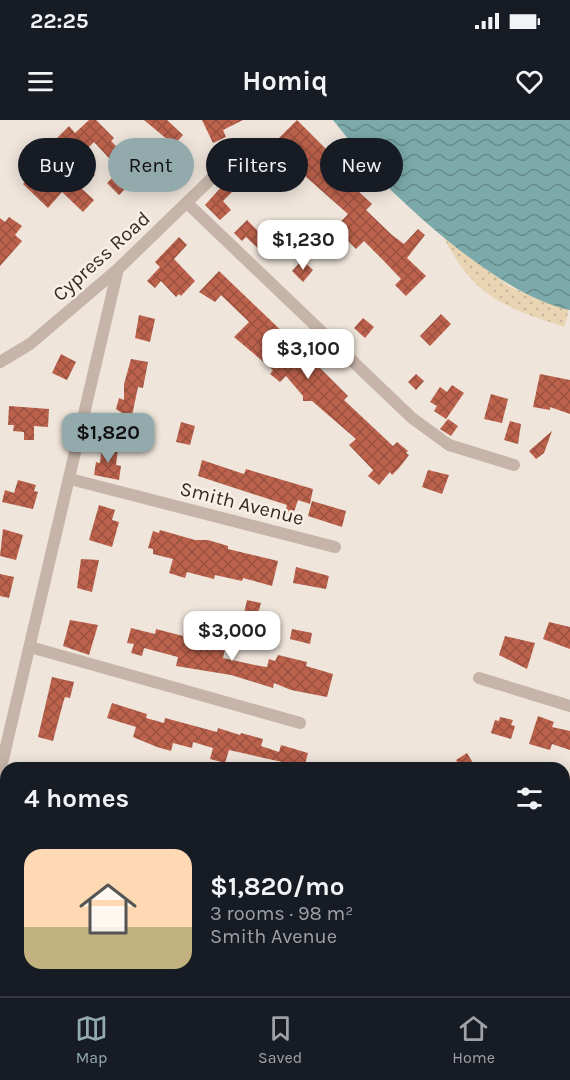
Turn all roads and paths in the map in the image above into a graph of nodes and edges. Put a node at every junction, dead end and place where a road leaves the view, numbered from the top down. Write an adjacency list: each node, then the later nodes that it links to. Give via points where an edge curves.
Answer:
1 (206, 184): 2 (street, Cypress Road)
2 (187, 203): 3 (street, Cypress Road); 5 (street, via 411,418 449,445)
3 (118, 269): 4 (street, Cypress Road, via 30,344); 6 (street)
4 (0, 362)
5 (514, 465)
6 (70, 479): 7 (street, Smith Avenue); 8 (street)
7 (335, 547)
8 (30, 647): 11 (street); 12 (street)
9 (479, 678): 10 (street)
10 (570, 706)
11 (300, 723)
12 (2, 762)

